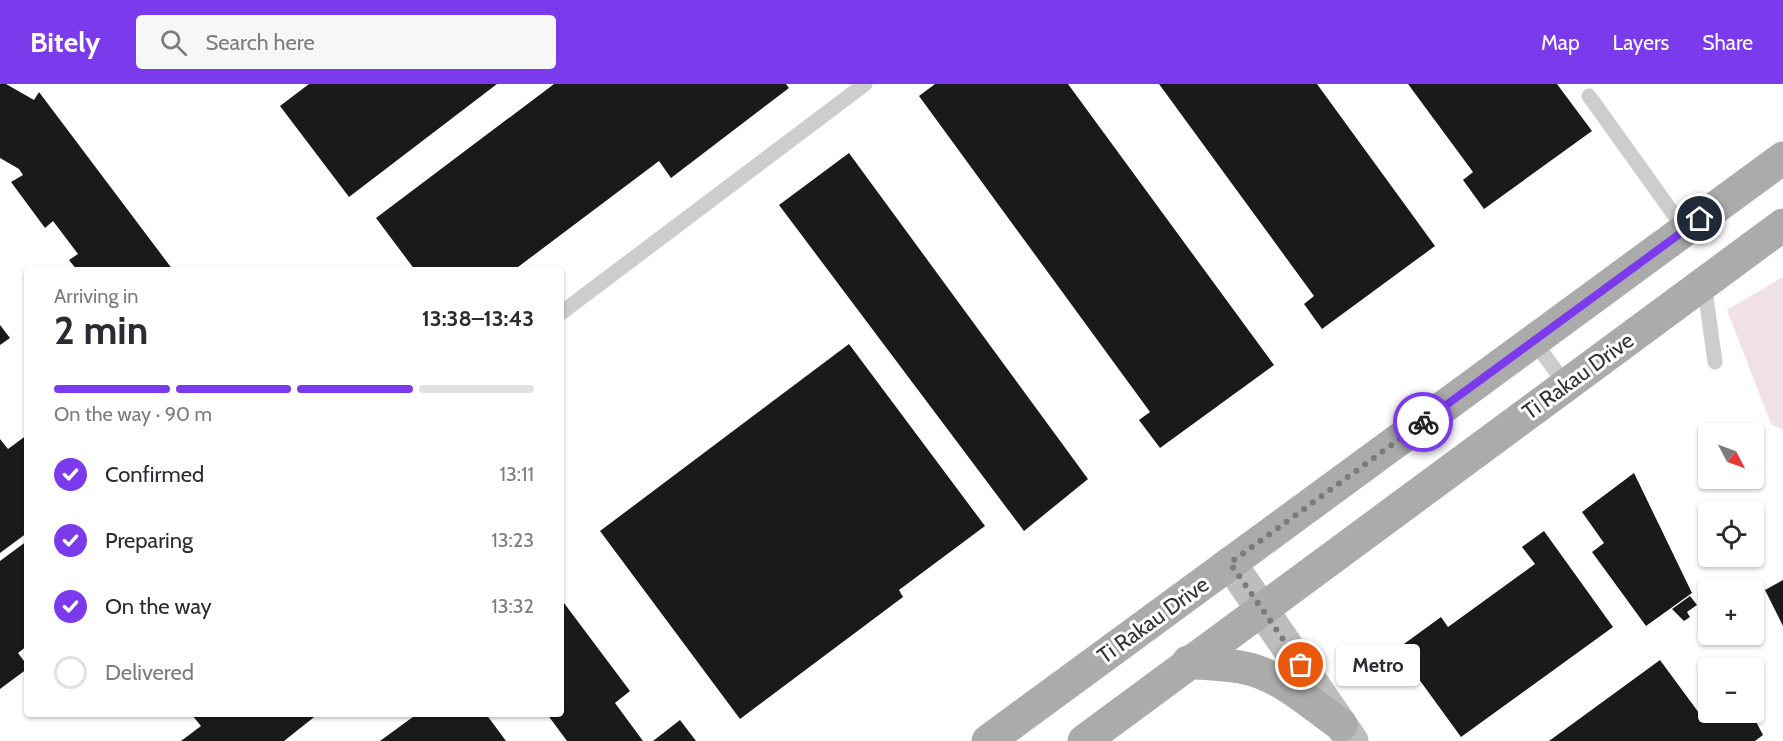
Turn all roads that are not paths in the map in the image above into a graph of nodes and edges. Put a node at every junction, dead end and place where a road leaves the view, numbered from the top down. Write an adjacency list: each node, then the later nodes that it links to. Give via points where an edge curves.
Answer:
1 (865, 84): 7 (lane)
2 (1589, 96): 5 (lane)
3 (1783, 158): 5 (main road, Ti Rakau Drive)
4 (1783, 225): 6 (main road, Ti Rakau Drive)
5 (1684, 230): 8 (main road, Ti Rakau Drive)
6 (1704, 283): 9 (lane); 10 (main road, Ti Rakau Drive)
7 (564, 311)
8 (1534, 341): 10 (lane); 11 (main road, Ti Rakau Drive)
9 (1715, 362)
10 (1566, 385): 12 (main road, Ti Rakau Drive)
11 (1230, 563): 12 (street); 15 (main road, Ti Rakau Drive)
12 (1263, 608): 13 (main road, Ti Rakau Drive); 14 (street)
13 (1188, 662): 14 (main road, via 1239,667 1282,683); 16 (main road, Ti Rakau Drive)
14 (1346, 733)
15 (988, 741)
16 (1084, 741)

